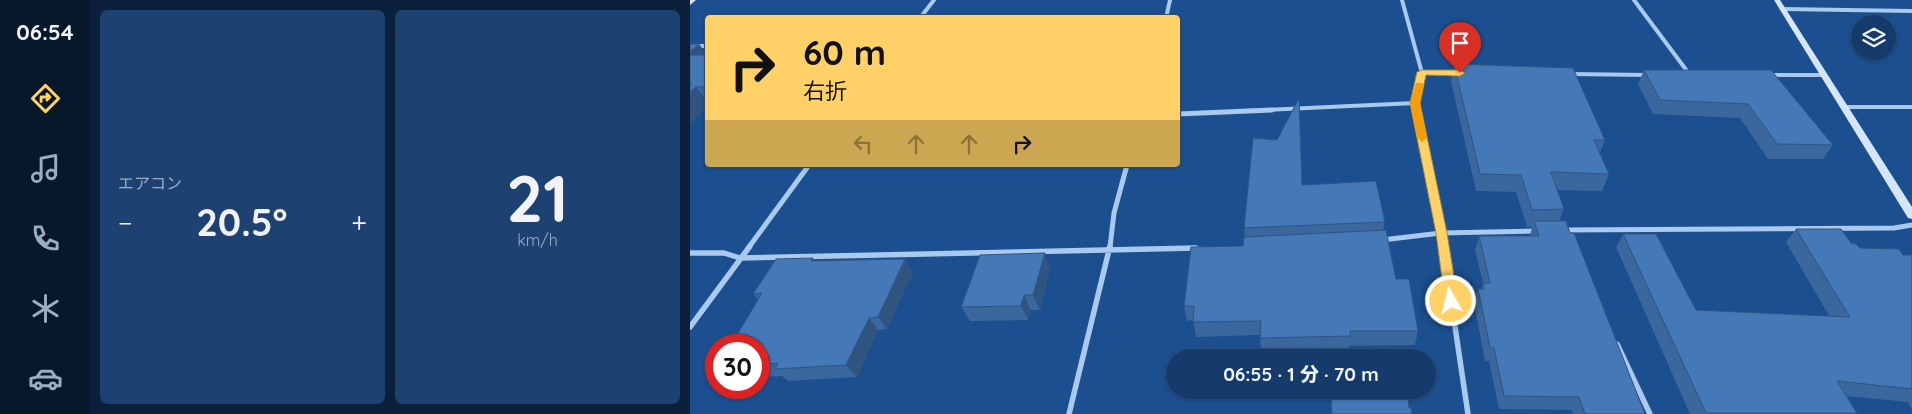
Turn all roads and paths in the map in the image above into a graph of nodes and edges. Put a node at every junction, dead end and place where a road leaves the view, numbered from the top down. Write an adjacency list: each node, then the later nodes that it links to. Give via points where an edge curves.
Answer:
1 (693, 0): 7 (street)
2 (934, 0): 10 (street)
3 (1170, 0): 11 (street)
4 (1402, 0): 14 (street)
5 (1634, 0): 21 (street)
6 (1777, 0): 8 (street)
7 (690, 3)
8 (1782, 9): 9 (street); 20 (street)
9 (1912, 11)
10 (922, 15)
11 (1167, 15)
12 (690, 46): 13 (street)
13 (705, 46)
14 (1422, 72): 15 (street); 23 (street)
15 (1462, 73)
16 (1561, 74): 17 (street)
17 (1651, 75)
18 (1680, 75): 21 (street)
19 (1766, 75): 20 (street)
20 (1823, 75): 24 (street)
21 (1690, 76): 22 (street)
22 (1700, 76)
23 (1415, 103): 26 (street); 34 (street)
24 (1846, 107): 25 (street); 29 (street)
25 (1912, 107)
26 (1180, 114)
27 (808, 167): 40 (street)
28 (1126, 167): 38 (street, via 1114,213)
29 (1912, 215)
30 (1912, 225): 33 (street, via 1894,228)
31 (1541, 230): 34 (street)
32 (1561, 230): 33 (street)
33 (1571, 230): 35 (street)
34 (1442, 233): 36 (street); 44 (street)
35 (1574, 239)
36 (1379, 241)
37 (1206, 248): 38 (street)
38 (1109, 250): 40 (street); 43 (street)
39 (690, 253): 40 (street, via 724,253)
40 (740, 258): 41 (street)
41 (690, 327)
42 (1614, 338): 45 (street)
43 (1069, 414)
44 (1468, 414)
45 (1650, 414)

